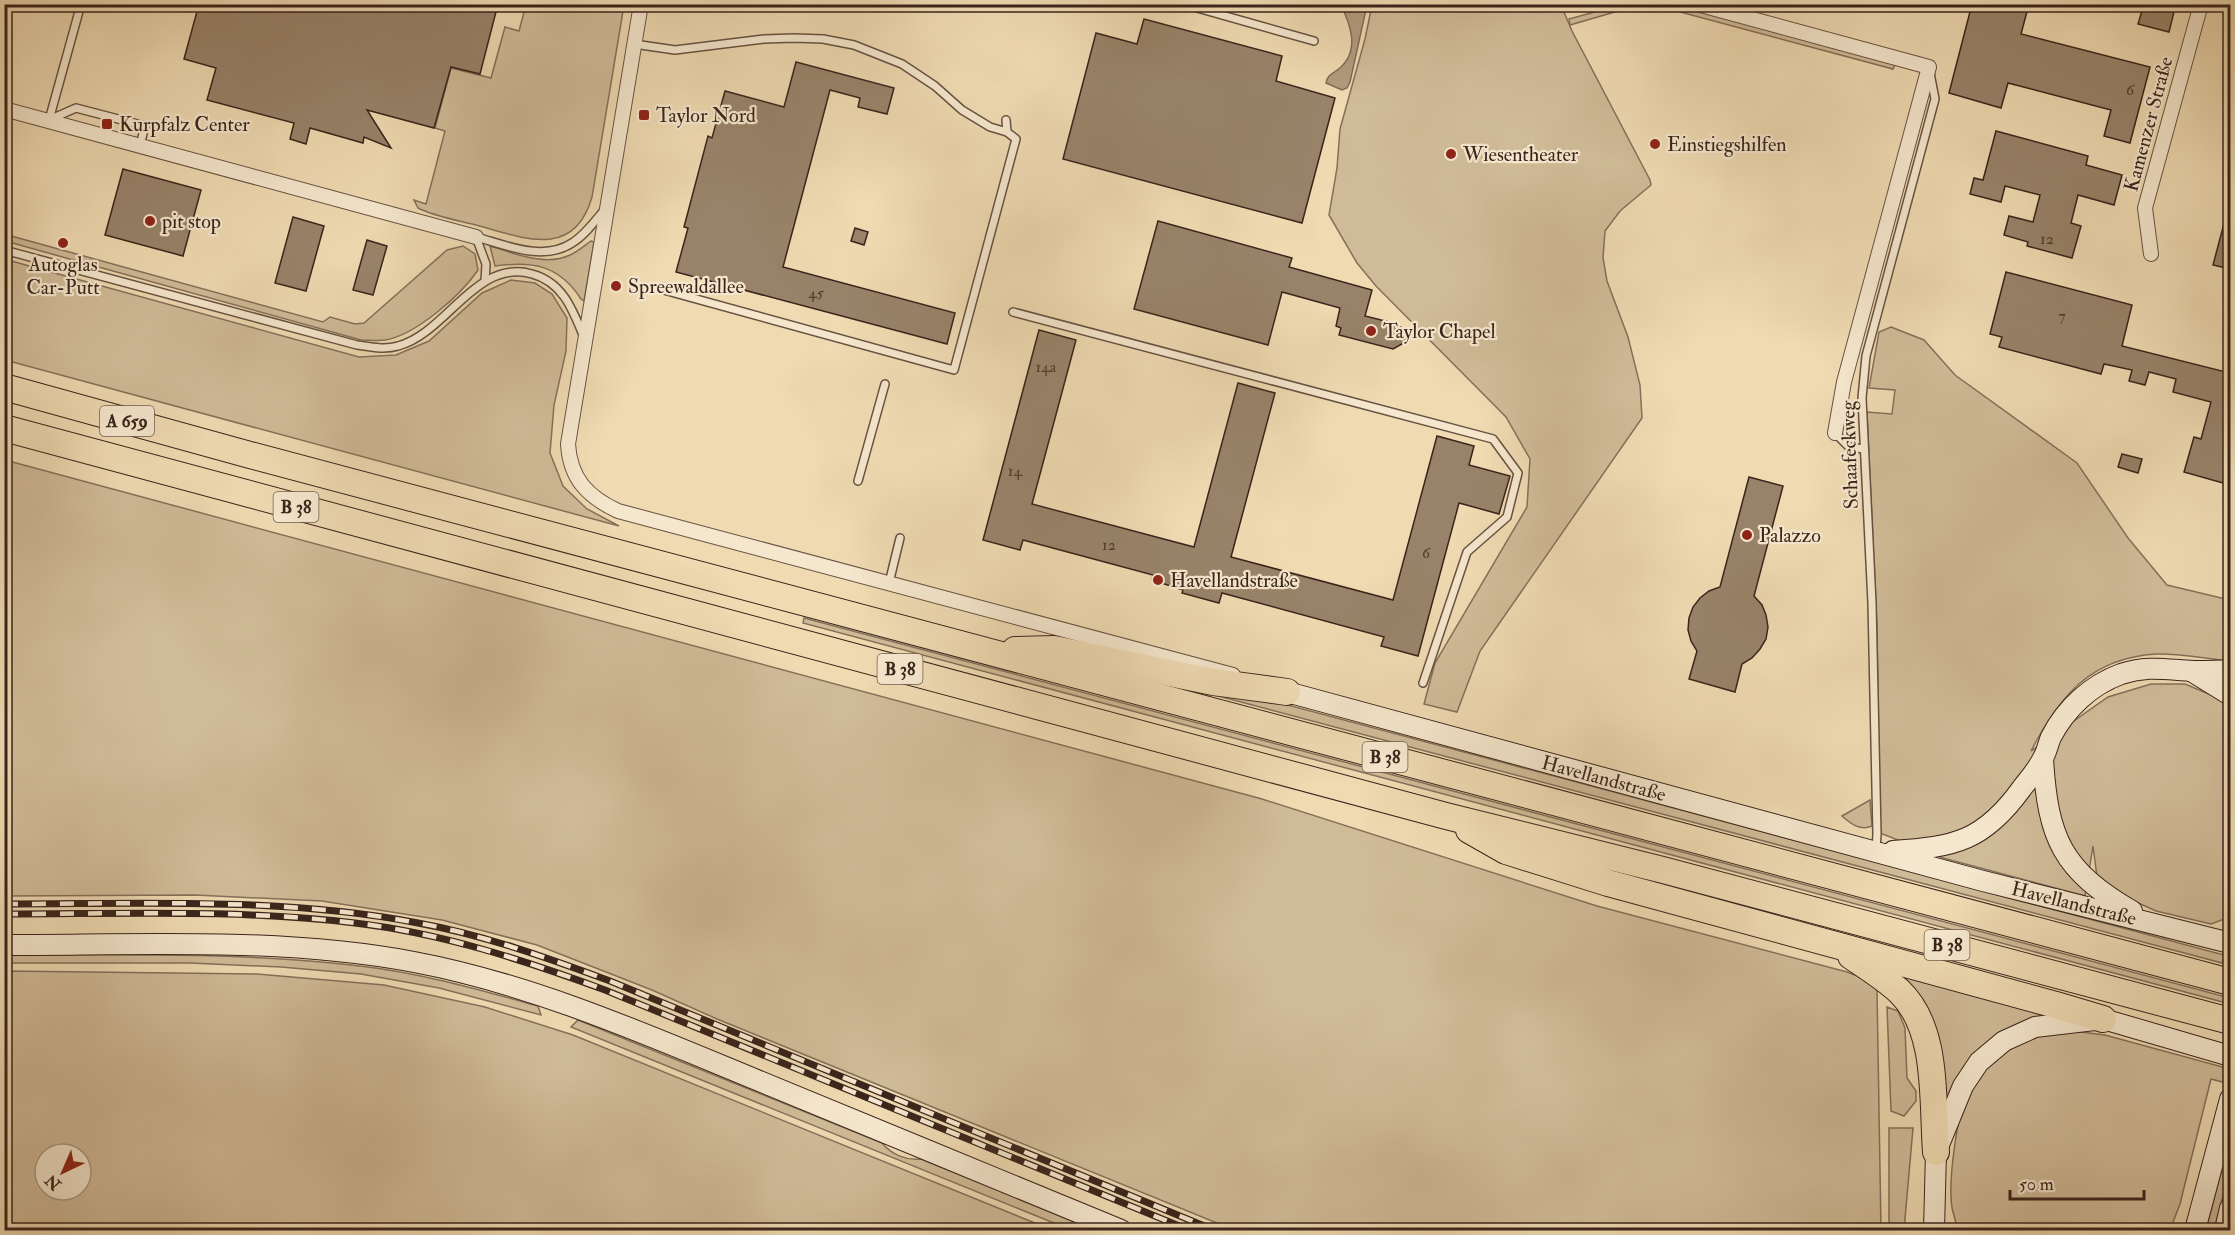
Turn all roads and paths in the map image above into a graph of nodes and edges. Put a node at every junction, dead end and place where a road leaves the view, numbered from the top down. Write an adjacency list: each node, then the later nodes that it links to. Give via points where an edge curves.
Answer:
1 (81, 4): 10 (lane)
2 (640, 4): 7 (street)
3 (1183, 4): 6 (lane)
4 (1697, 4): 8 (street)
5 (2201, 4): 17 (street, Kamenzer Straße, via 2145,208)
6 (1314, 41)
7 (634, 44): 12 (lane, via 675,50 794,38 854,45 902,64 962,110); 14 (street)
8 (1929, 66): 25 (street, via 1844,382); 26 (lane, Schaafeckweg, via 1935,99 1866,356 1862,398)
9 (4, 109): 10 (street)
10 (49, 120): 13 (street); 13 (lane, via 76,108 145,126)
11 (1006, 120): 12 (lane)
12 (1007, 132): 19 (lane, via 1016,139 954,370)
13 (140, 145): 15 (street)
14 (608, 206): 15 (lane, via 572,243 550,253); 21 (street)
15 (476, 237): 18 (lane, via 486,264)
16 (4, 250): 18 (lane, via 378,348 399,346 422,334)
17 (2151, 254)
18 (485, 281): 21 (lane, via 521,271 543,277 560,289)
19 (660, 289)
20 (1013, 312): 35 (lane, via 1493,439 1518,473 1507,517 1467,552)
21 (586, 340): 31 (street, Havellandstraße, via 569,458 574,474 600,503)
22 (885, 384): 28 (lane)
23 (4, 387): 27 (highway, A 659)
24 (4, 428): 29 (highway, A 659)
25 (1835, 433): 26 (lane, via 1849,447)
26 (1864, 449): 40 (lane, Schaafeckweg, via 1872,603)
27 (250, 455): 32 (highway, B 38)
28 (858, 481)
29 (237, 491): 39 (highway, B 38)
30 (900, 538): 31 (lane)
31 (889, 583): 36 (street, Havellandstraße, via 1212,668)
32 (987, 651): 36 (highway, via 1054,649 1213,682); 45 (highway, B 38)
33 (2230, 670): 34 (main road)
34 (2192, 671): 37 (main road); 38 (main road, via 2138,670 2107,681 2078,700 2064,715)
35 (1423, 683)
36 (1287, 692): 40 (main road, Havellandstraße)
37 (2230, 695)
38 (2043, 759): 40 (main road, via 2003,813 1977,834 1953,844); 41 (main road, via 2048,814 2061,848 2079,874 2105,896)
39 (1446, 816): 44 (highway, via 1506,851); 47 (highway, B 38)
40 (1875, 852): 41 (main road, Havellandstraße)
41 (2149, 922): 42 (main road, Havellandstraße)
42 (2230, 943)
43 (4, 945): 52 (main road, via 233,945 340,952 414,962 481,977 664,1042)
44 (1836, 945): 46 (highway); 50 (highway, via 1883,978 1914,1010 1926,1036)
45 (2230, 982)
46 (2103, 1019): 48 (main road); 50 (main road, via 2035,1027 2004,1041 1979,1062 1963,1086)
47 (2230, 1021)
48 (2230, 1056)
49 (2230, 1099): 54 (main road)
50 (1936, 1152): 53 (main road)
51 (2230, 1208): 55 (main road)
52 (1121, 1230)
53 (1934, 1230)
54 (2195, 1230)
55 (2225, 1230)

